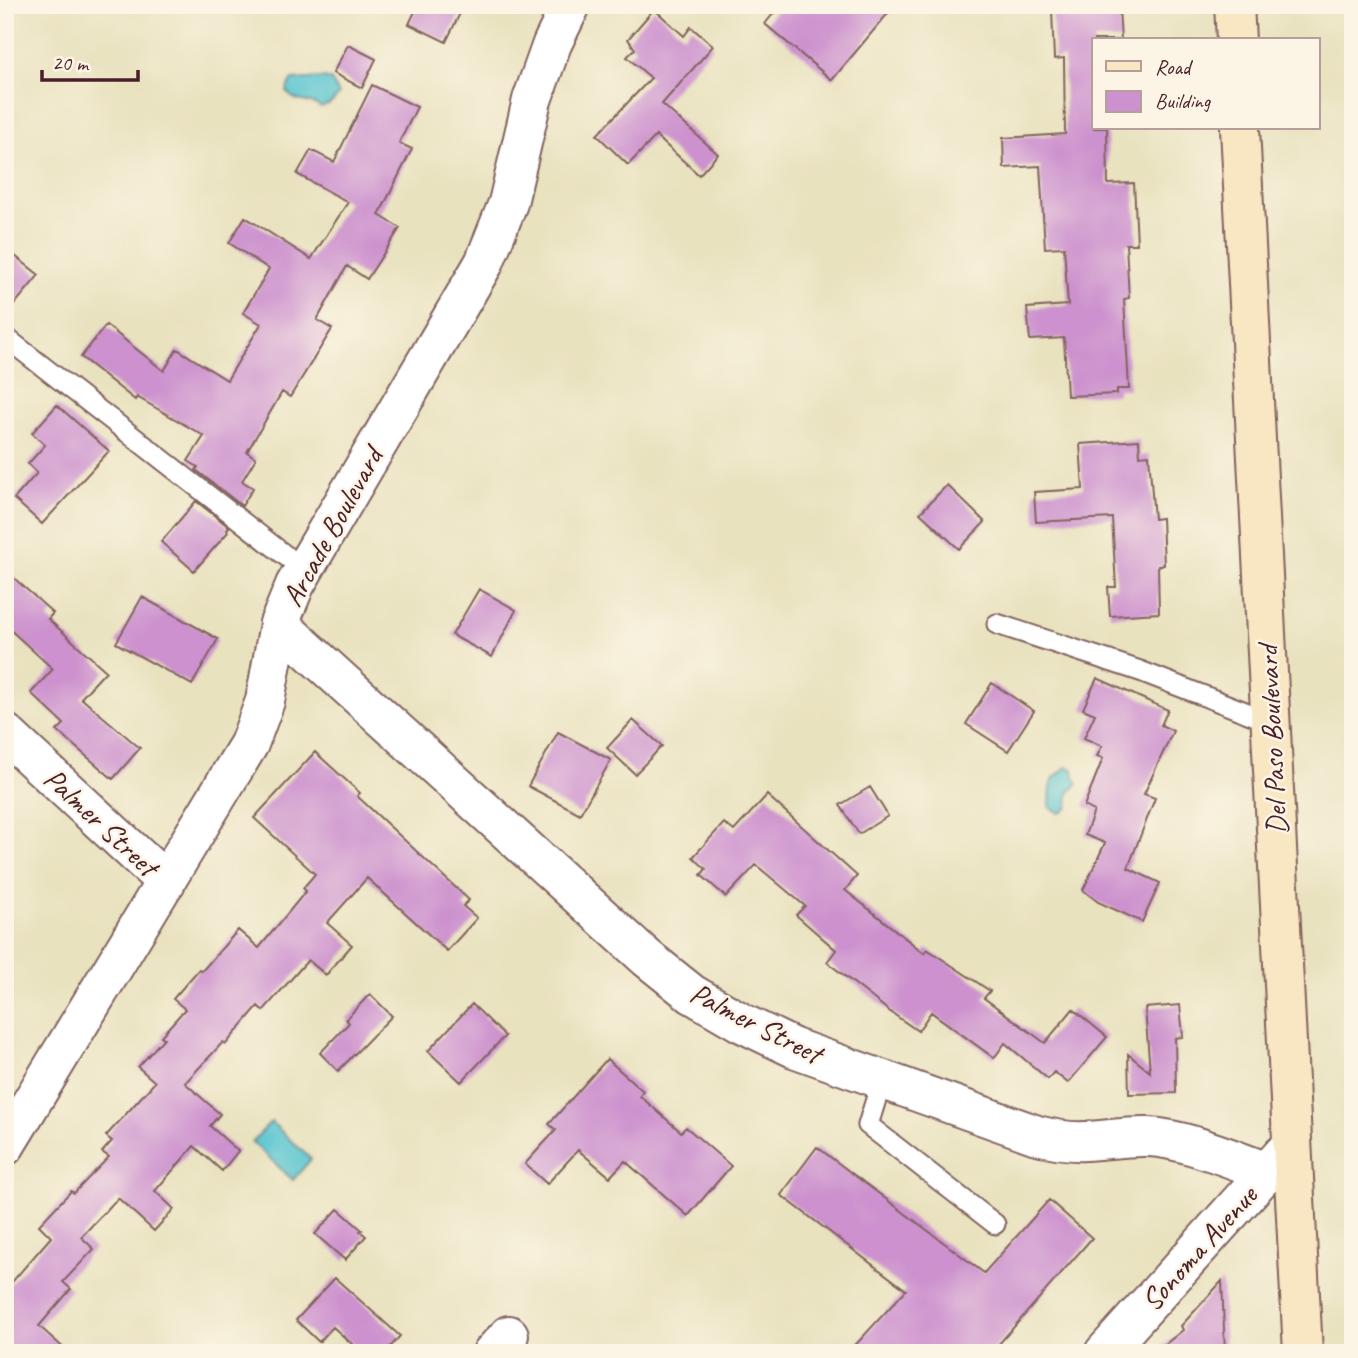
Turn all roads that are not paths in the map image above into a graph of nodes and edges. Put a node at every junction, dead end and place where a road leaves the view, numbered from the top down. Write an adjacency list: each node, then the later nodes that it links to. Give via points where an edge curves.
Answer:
1 (571, 5): 6 (street, Arcade Boulevard, via 532,100 508,204 484,263)
2 (1234, 5): 3 (main road)
3 (1236, 38)
4 (1240, 130): 9 (main road, Del Paso Boulevard)
5 (5, 337): 6 (lane)
6 (304, 570): 7 (street, Arcade Boulevard)
7 (279, 624): 11 (street, Arcade Boulevard, via 265,701 248,744); 12 (street, Palmer Street, via 692,994 794,1048)
8 (997, 624): 9 (lane, via 1140,671)
9 (1271, 722): 13 (main road, Del Paso Boulevard)
10 (5, 733): 11 (street, Palmer Street)
11 (166, 882): 14 (street, Arcade Boulevard)
12 (882, 1080): 15 (street, Palmer Street, via 1037,1135 1082,1141 1127,1137 1175,1140); 16 (lane, via 868,1125)
13 (1293, 1142): 15 (street, Sonoma Avenue); 18 (main road, Del Paso Boulevard)
14 (5, 1146)
15 (1268, 1172): 17 (street, Sonoma Avenue)
16 (995, 1224)
17 (1104, 1353)
18 (1303, 1353)

